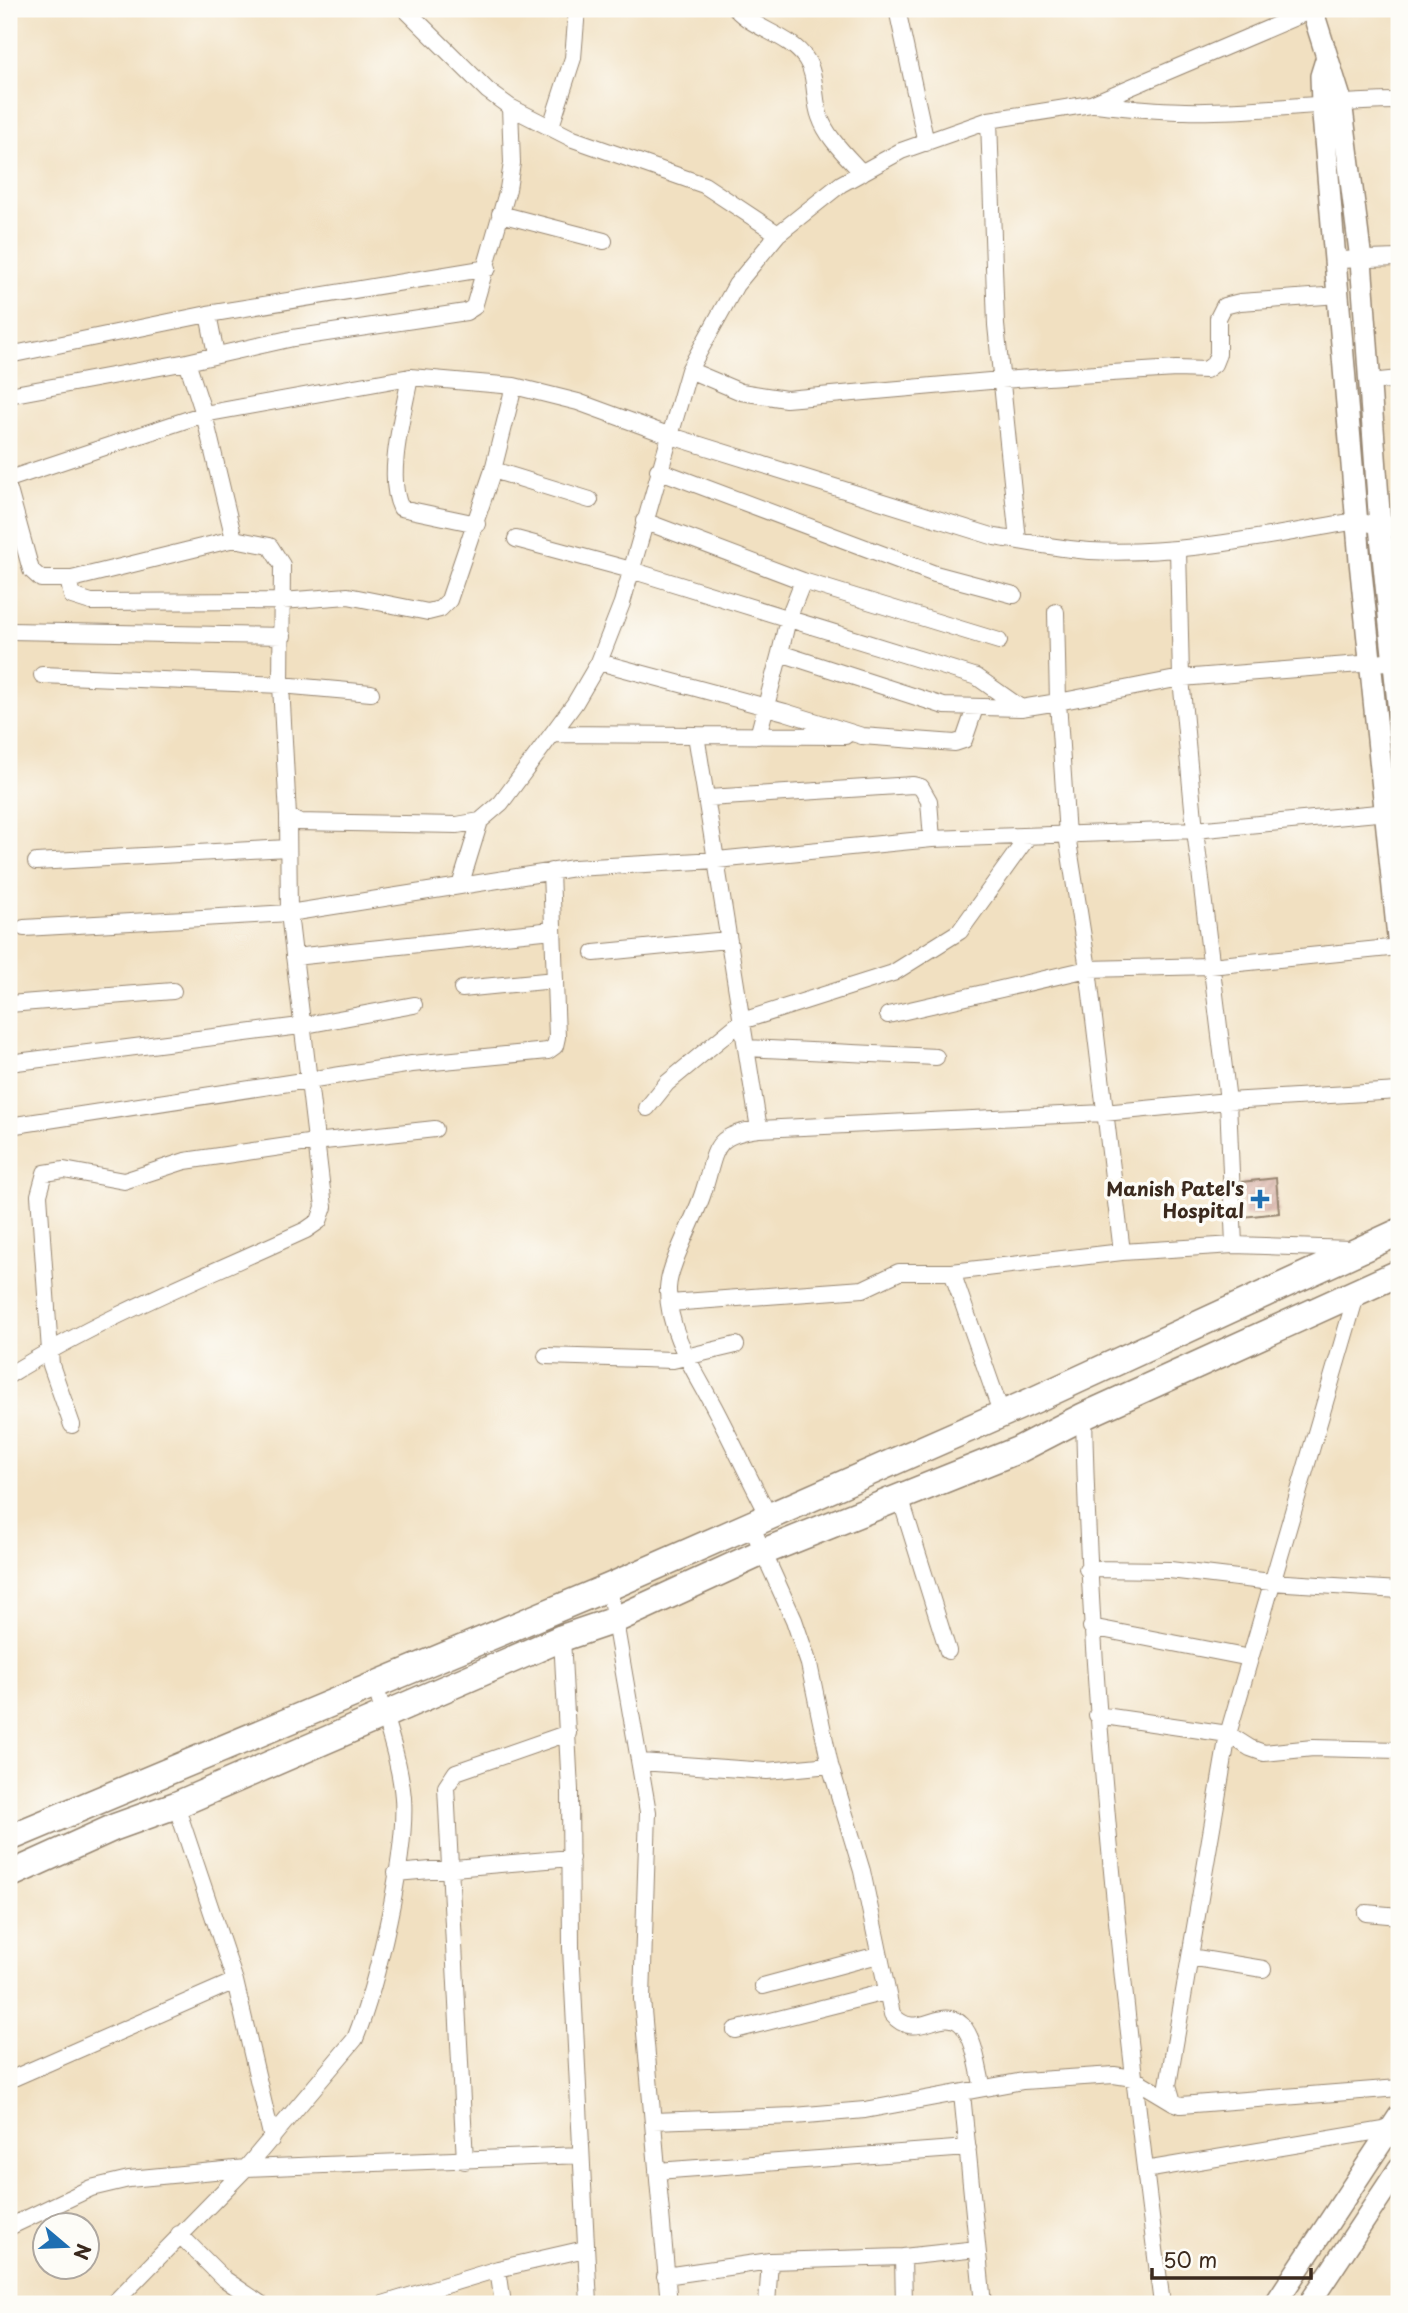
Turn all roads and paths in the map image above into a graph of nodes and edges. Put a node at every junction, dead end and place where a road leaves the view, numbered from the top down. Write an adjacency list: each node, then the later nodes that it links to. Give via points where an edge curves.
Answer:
1 (405, 9): 9 (street)
2 (578, 9): 11 (street, via 573,58)
3 (737, 9): 13 (street, via 807,60 825,130)
4 (897, 9): 12 (street)
5 (1312, 9): 7 (street, via 1326,60 1321,76); 8 (street)
6 (1399, 101): 7 (street)
7 (1331, 102): 8 (street, via 1185,111); 18 (street); 19 (street)
8 (1091, 104): 10 (street)
9 (510, 107): 11 (street); 14 (street, via 512,163)
10 (989, 120): 12 (street); 29 (street)
11 (551, 127): 15 (street, via 704,185)
12 (926, 142): 13 (street)
13 (862, 173): 15 (street)
14 (500, 214): 16 (street); 20 (street)
15 (778, 234): 26 (street, via 736,285)
16 (604, 241)
17 (1399, 258): 19 (street)
18 (1337, 260): 19 (street); 21 (street)
19 (1361, 260): 30 (street)
20 (488, 268): 22 (street); 23 (street, via 479,298 466,312)
21 (1339, 295): 29 (street, via 1224,306 1218,318 1218,354 1206,370); 41 (street)
22 (208, 314): 23 (street); 24 (street)
23 (216, 354): 25 (street)
24 (9, 355)
25 (187, 362): 32 (street); 33 (street)
26 (689, 370): 29 (street, via 741,392 786,398); 34 (street)
27 (410, 377): 31 (street); 33 (street); 42 (street, via 398,439 395,496 401,508)
28 (1399, 379): 30 (street)
29 (1000, 380): 46 (street)
30 (1370, 382): 43 (street)
31 (514, 386): 34 (street, via 578,402); 35 (street)
32 (9, 395)
33 (204, 414): 37 (street); 44 (street)
34 (668, 435): 36 (street); 46 (street, via 995,537)
35 (493, 470): 39 (street); 42 (street)
36 (658, 470): 40 (street); 51 (street, via 934,574)
37 (9, 479)
38 (9, 490): 49 (street, via 30,570 41,579)
39 (590, 500)
40 (644, 521): 48 (street); 50 (street)
41 (1357, 521): 43 (street); 47 (street); 61 (street)
42 (477, 524): 52 (street, via 449,600 440,609 428,612 348,596)
43 (1390, 525): 59 (street)
44 (234, 539): 49 (street); 52 (street, via 270,546 278,554)
45 (516, 539): 48 (street)
46 (1018, 540): 47 (street, via 1090,551)
47 (1178, 549): 63 (street)
48 (631, 570): 54 (street); 60 (street)
49 (68, 579): 52 (street, via 72,596 91,602)
50 (803, 581): 54 (street); 57 (street)
51 (1014, 596)
52 (282, 601): 56 (street)
53 (1056, 612): 66 (street)
54 (789, 620): 58 (street); 69 (street, via 977,677)
55 (9, 631): 56 (street)
56 (283, 636): 64 (street)
57 (999, 641)
58 (780, 653): 67 (street); 68 (street, via 944,706)
59 (1396, 661): 61 (street); 70 (street)
60 (598, 662): 67 (street); 71 (street)
61 (1370, 664): 63 (street); 76 (street)
62 (41, 675): 64 (street)
63 (1181, 678): 66 (street); 79 (street)
64 (281, 685): 65 (street); 77 (street)
65 (371, 693)
66 (1058, 702): 69 (street); 80 (street)
67 (765, 706): 73 (street); 74 (street)
68 (975, 708): 69 (street); 74 (street, via 964,740 955,743)
69 (1021, 708)
70 (1399, 713)
71 (552, 734): 72 (street); 78 (street, via 501,803)
72 (696, 735): 73 (street); 75 (street)
73 (758, 736): 74 (street)
74 (862, 736)
75 (708, 798): 82 (street, via 913,785 921,788 929,801); 84 (street)
76 (1393, 811): 79 (street); 92 (street)
77 (288, 816): 78 (street, via 297,821 457,825); 83 (street)
78 (480, 821): 87 (street)
79 (1195, 830): 80 (street); 95 (street)
80 (1067, 835): 81 (street); 96 (street)
81 (1027, 838): 82 (street); 103 (street, via 949,940 893,973)
82 (932, 839): 84 (street)
83 (288, 848): 85 (street); 88 (street)
84 (717, 860): 86 (street); 91 (street)
85 (36, 862)
86 (551, 871): 87 (street); 90 (street)
87 (460, 886): 88 (street)
88 (289, 913): 89 (street); 94 (street)
89 (24, 928)
90 (553, 930): 94 (street); 97 (street)
91 (727, 940): 93 (street); 103 (street)
92 (1399, 947): 95 (street)
93 (594, 953)
94 (294, 957): 104 (street)
95 (1210, 966): 96 (street); 110 (street)
96 (1088, 969): 102 (street); 112 (street)
97 (555, 980): 98 (street); 108 (street, via 557,1037 548,1051 412,1064)
98 (462, 989)
99 (173, 991): 100 (street)
100 (9, 1004)
101 (414, 1005): 104 (street)
102 (888, 1016)
103 (742, 1021): 105 (street); 111 (street, via 667,1083)
104 (300, 1027): 107 (street); 108 (street)
105 (746, 1048): 106 (street); 116 (street)
106 (936, 1057)
107 (9, 1063)
108 (307, 1081): 113 (street); 118 (street)
109 (1399, 1091): 110 (street)
110 (1228, 1101): 112 (street); 120 (street)
111 (647, 1108)
112 (1104, 1113): 116 (street); 122 (street)
113 (30, 1125): 114 (street); 117 (street)
114 (9, 1126)
115 (435, 1129): 118 (street)
116 (759, 1129): 126 (street, via 732,1133 720,1145 671,1274)
117 (9, 1135)
118 (315, 1142): 128 (street, via 324,1207 319,1221); 128 (street, via 185,1161 124,1181 64,1170 45,1173 39,1195)
119 (1399, 1232): 121 (main road)
120 (1234, 1245): 121 (street); 122 (street)
121 (1361, 1250): 132 (main road)
122 (1122, 1252): 123 (street)
123 (952, 1272): 126 (street, via 899,1272 863,1289); 132 (street)
124 (1399, 1273): 125 (main road)
125 (1358, 1289): 133 (main road); 139 (street)
126 (670, 1303): 130 (street)
127 (736, 1345): 130 (street)
128 (49, 1350): 131 (street); 134 (street, via 55,1382)
129 (546, 1356): 130 (street)
130 (687, 1358): 136 (street)
131 (9, 1376)
132 (1002, 1415): 136 (main road)
133 (1084, 1416): 135 (main road, via 1018,1450); 138 (street)
134 (72, 1425)
135 (900, 1497): 137 (main road); 145 (street)
136 (760, 1520): 137 (street); 140 (main road)
137 (763, 1552): 142 (main road); 154 (street, via 803,1642)
138 (1087, 1569): 139 (street, via 1170,1570); 143 (street)
139 (1271, 1582): 141 (street); 146 (street)
140 (608, 1587): 142 (street); 147 (main road)
141 (1399, 1590)
142 (615, 1620): 144 (main road); 153 (street)
143 (1091, 1627): 146 (street); 149 (street)
144 (562, 1638): 148 (main road); 150 (street)
145 (948, 1651)
146 (1250, 1658): 151 (street)
147 (375, 1684): 148 (street); 156 (main road)
148 (383, 1714): 155 (main road); 159 (street, via 403,1802)
149 (1097, 1715): 151 (street); 170 (street)
150 (568, 1733): 157 (street); 158 (street, via 456,1772 449,1779)
151 (1228, 1734): 152 (street, via 1264,1753 1312,1748); 164 (street)
152 (1399, 1750)
153 (641, 1762): 154 (street, via 767,1771); 176 (street, via 648,1812 642,1999)
154 (830, 1765): 163 (street, via 862,1871)
155 (176, 1805): 160 (main road); 166 (street)
156 (9, 1838)
157 (571, 1858): 158 (street); 180 (street)
158 (450, 1867): 159 (street); 181 (street)
159 (396, 1873): 178 (street, via 355,2039)
160 (9, 1875)
161 (1366, 1913): 162 (street)
162 (1399, 1916)
163 (878, 1955): 167 (street); 168 (street)
164 (1190, 1957): 165 (street); 175 (street, via 1168,2085)
165 (1263, 1969)
166 (235, 1980): 171 (street); 178 (street)
167 (763, 1986)
168 (885, 1992): 169 (street); 172 (street, via 899,2023 920,2026 945,2018 962,2025)
169 (735, 2029)
170 (1133, 2078): 172 (street, via 1114,2075 1023,2081); 175 (street); 184 (street)
171 (9, 2080)
172 (983, 2088): 174 (street)
173 (1399, 2088): 175 (street, via 1190,2105)
174 (962, 2094): 176 (street, via 818,2114); 179 (street)
175 (1173, 2102)
176 (653, 2121): 185 (street)
177 (1395, 2123): 184 (street); 204 (street)
178 (272, 2139): 182 (street)
179 (968, 2148): 185 (street); 189 (street)
180 (581, 2155): 181 (street); 188 (street)
181 (465, 2161): 182 (street)
182 (246, 2168): 186 (street, via 111,2183); 187 (street)
183 (1399, 2168): 205 (street)
184 (1145, 2170): 203 (street)
185 (657, 2171): 193 (street)
186 (9, 2227)
187 (179, 2234): 194 (street); 195 (street)
188 (585, 2249): 192 (street); 198 (street)
189 (977, 2249): 190 (street); 202 (street)
190 (903, 2257): 191 (street); 201 (street)
191 (769, 2261): 193 (street); 200 (street)
192 (498, 2269): 196 (street); 197 (street)
193 (665, 2276): 199 (street)
194 (256, 2303)
195 (113, 2304)
196 (383, 2304)
197 (503, 2304)
198 (589, 2304)
199 (669, 2304)
200 (767, 2304)
201 (904, 2304)
202 (983, 2304)
203 (1162, 2304)
204 (1275, 2304)
205 (1309, 2304)

